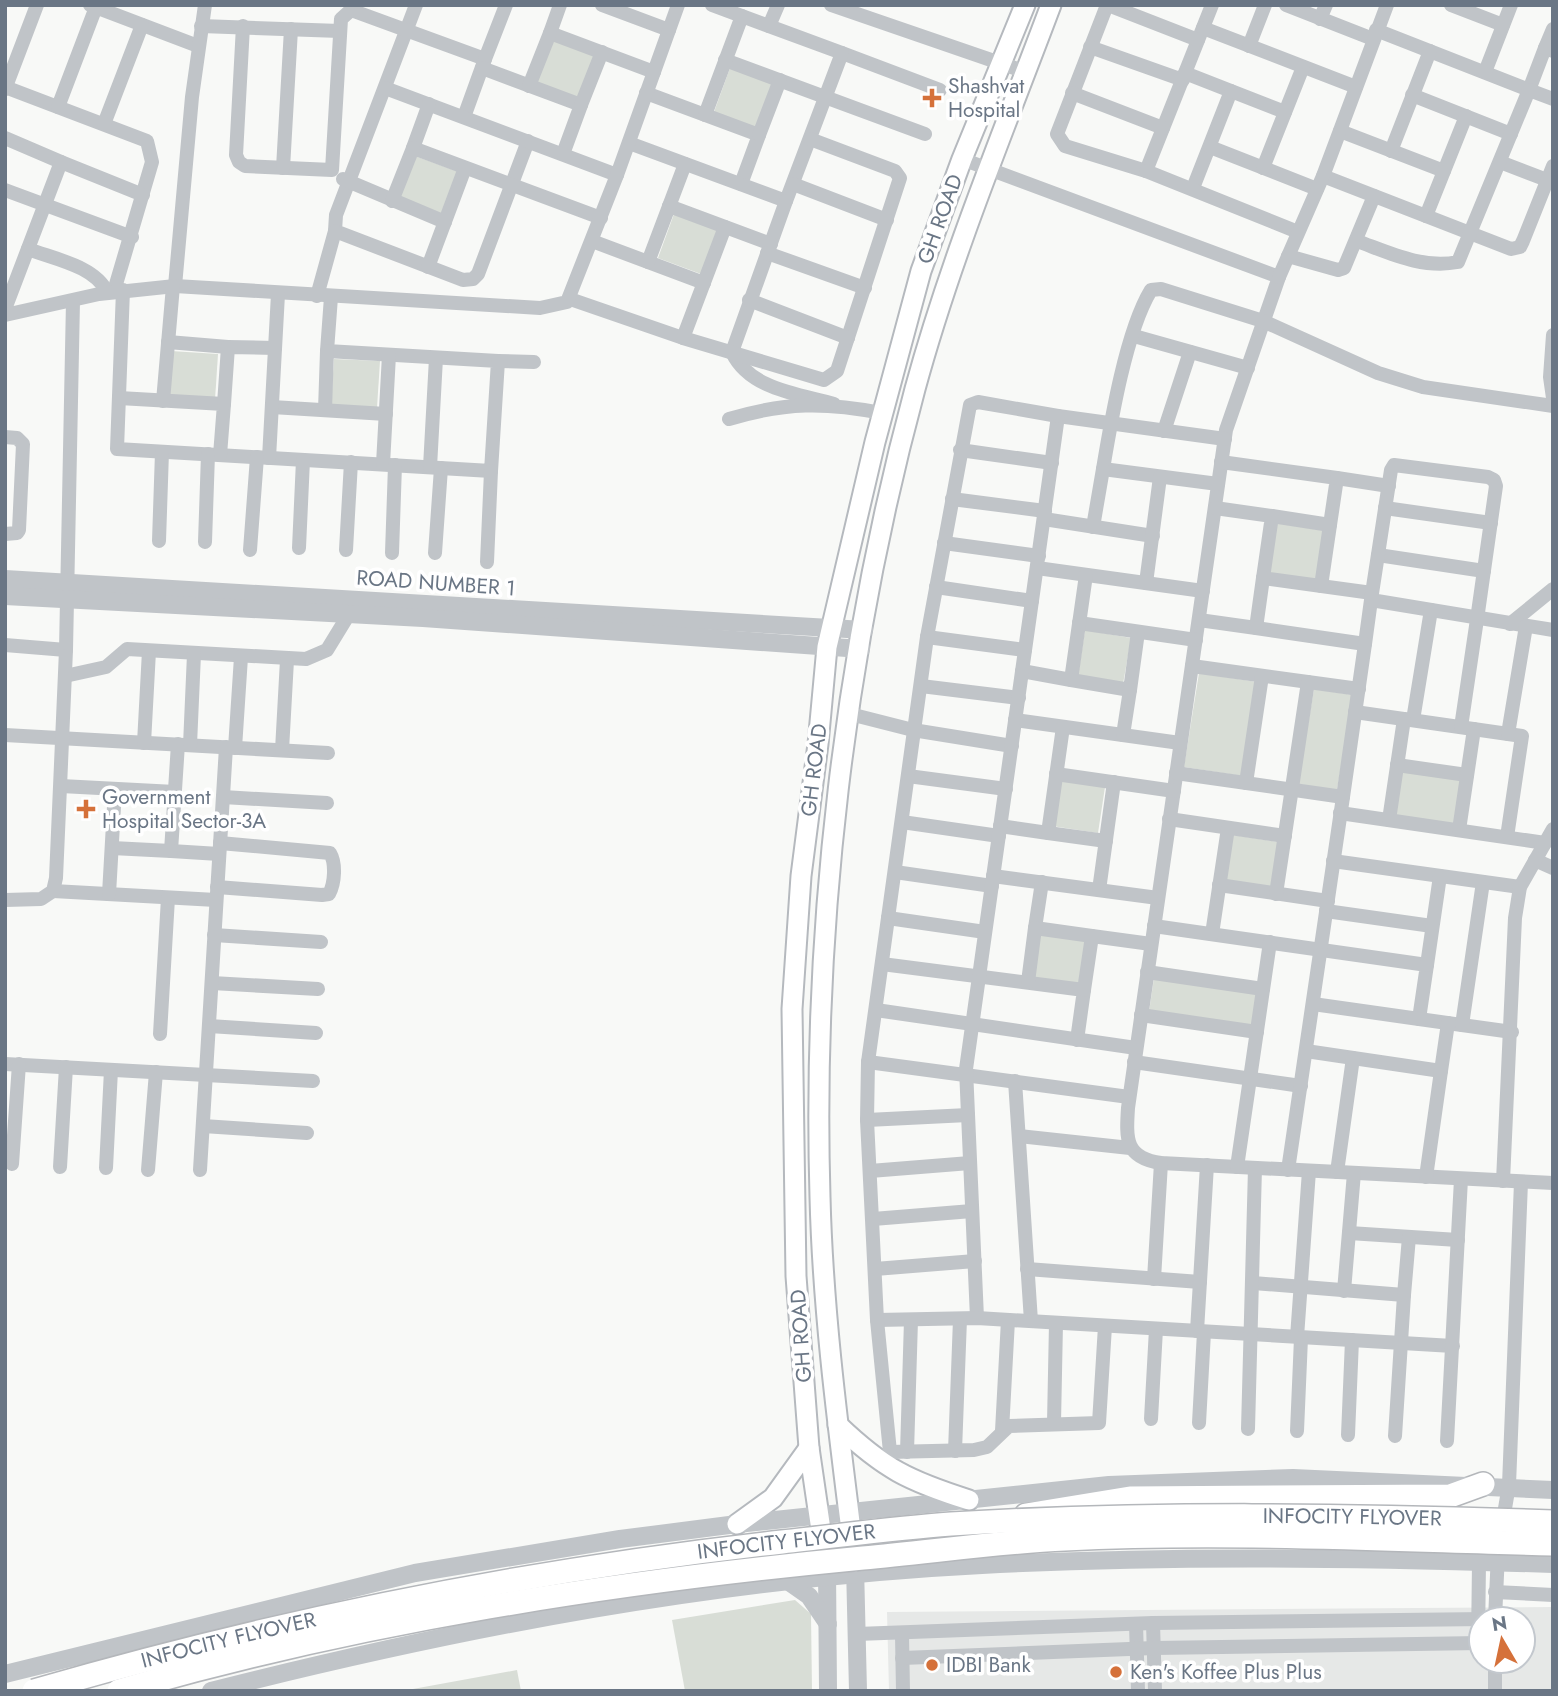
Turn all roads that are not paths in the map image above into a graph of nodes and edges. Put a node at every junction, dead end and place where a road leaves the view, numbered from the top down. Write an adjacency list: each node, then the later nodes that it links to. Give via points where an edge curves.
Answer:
1 (37, 5): 55 (street)
2 (205, 5): 26 (street)
3 (416, 5): 31 (street)
4 (506, 5): 46 (street)
5 (560, 5): 34 (street)
6 (603, 5): 32 (street)
7 (678, 5): 32 (street)
8 (712, 5): 23 (street)
9 (778, 5): 28 (street)
10 (831, 5): 45 (street)
11 (1025, 5): 45 (main road, GH ROAD)
12 (1051, 5): 49 (main road, GH ROAD)
13 (1108, 5): 35 (street); 39 (street)
14 (1212, 5): 35 (street)
15 (1265, 5): 38 (street)
16 (1286, 5): 22 (street)
17 (1387, 5): 36 (street)
18 (1451, 5): 25 (street)
19 (1511, 5): 25 (street)
20 (93, 6): 24 (street); 67 (street)
21 (363, 9): 31 (street); 33 (street, via 346,13)
22 (1323, 12): 36 (street)
23 (742, 16): 28 (street); 44 (street)
24 (142, 25): 37 (street); 72 (street)
25 (1503, 25): 50 (street)
26 (201, 26): 27 (street); 37 (street)
27 (243, 26): 29 (street); 92 (street, via 236,155 245,166)
28 (769, 26): 43 (street)
29 (291, 29): 33 (street); 92 (street)
30 (1553, 29): 40 (street)
31 (407, 30): 46 (street); 56 (street)
32 (669, 30): 48 (street)
33 (340, 31): 94 (street)
34 (550, 33): 42 (street); 53 (street)
35 (1201, 34): 38 (street); 51 (street)
36 (1375, 35): 41 (street); 54 (street)
37 (198, 46): 130 (street)
38 (1249, 46): 47 (street)
39 (1090, 47): 51 (street); 61 (street)
40 (1549, 49): 58 (street)
41 (1430, 51): 50 (street); 62 (street)
42 (601, 52): 48 (street); 66 (street)
43 (842, 53): 57 (street); 63 (street)
44 (725, 60): 52 (street); 69 (street)
45 (1001, 63): 49 (street); 86 (main road, GH ROAD)
46 (484, 64): 53 (street); 71 (street)
47 (1303, 66): 54 (street); 68 (street)
48 (654, 72): 60 (street)
49 (1026, 72): 91 (main road, GH ROAD)
50 (1485, 72): 58 (street)
51 (1184, 77): 59 (street); 73 (street)
52 (780, 80): 63 (street); 77 (street)
53 (529, 86): 66 (street)
54 (1356, 87): 74 (street)
55 (5, 88): 67 (street)
56 (384, 88): 65 (street); 100 (street)
57 (940, 90)
58 (1529, 90): 64 (street); 76 (street)
59 (1231, 91): 68 (street); 82 (street)
60 (646, 93): 69 (street); 81 (street)
61 (1072, 93): 73 (street); 95 (street, via 1058,128 1059,141)
62 (1412, 95): 70 (street); 84 (street)
63 (826, 97): 75 (street); 79 (street)
64 (1553, 99)
65 (429, 104): 71 (street); 83 (street)
66 (581, 105): 85 (street)
67 (58, 107): 72 (street)
68 (1285, 112): 93 (street)
69 (705, 115): 77 (street)
70 (1465, 116): 76 (street); 96 (street)
71 (464, 117): 80 (street)
72 (104, 124): 106 (street, via 147,141 151,147)
73 (1164, 128): 95 (street)
74 (1340, 131): 84 (street); 99 (street)
75 (925, 134)
76 (1511, 134): 88 (street)
77 (759, 135): 101 (street)
78 (5, 138): 87 (street)
79 (810, 139): 102 (street); 114 (street, via 899,174)
80 (528, 141): 85 (street); 103 (street)
81 (629, 143): 89 (street); 98 (street)
82 (1210, 147): 93 (street); 104 (street)
83 (414, 149): 90 (street); 108 (street)
84 (1391, 150): 96 (street)
85 (563, 154): 98 (street)
86 (962, 159): 91 (street); 164 (main road, GH ROAD, via 921,271)
87 (61, 162): 106 (street); 110 (street)
88 (1500, 162): 97 (street); 119 (street)
89 (685, 163): 101 (street); 111 (street)
90 (465, 167): 103 (street); 115 (street)
91 (987, 167): 128 (street); 234 (main road, GH ROAD, via 915,391)
92 (283, 168): 94 (street)
93 (1263, 168): 99 (street)
94 (332, 170): 100 (street)
95 (1146, 171): 104 (street)
96 (1444, 171): 112 (street)
97 (1550, 173): 119 (street, via 1520,247 1511,249)
98 (617, 174): 113 (street)
99 (1320, 182): 107 (street); 118 (street)
100 (348, 184): 108 (street); 117 (street, via 333,223)
101 (741, 184): 109 (street)
102 (793, 184): 109 (street); 114 (street)
103 (512, 185): 113 (street); 127 (street, via 473,279 463,280)
104 (1193, 188): 118 (street)
105 (5, 190): 110 (street)
106 (144, 195): 120 (street)
107 (1374, 196): 112 (street); 122 (street)
108 (392, 201): 115 (street)
109 (786, 201): 124 (street)
110 (45, 205): 120 (street); 123 (street)
111 (669, 206): 116 (street); 126 (street)
112 (1426, 216): 119 (street)
113 (601, 218): 121 (street)
114 (887, 220): 131 (street)
115 (445, 222): 127 (street)
116 (725, 227): 124 (street); 129 (street)
117 (335, 231): 127 (street); 134 (street)
118 (1298, 232): 125 (street)
119 (1472, 233): 122 (street, via 1458,262 1438,266)
120 (132, 237): 132 (street)
121 (592, 241): 126 (street); 135 (street)
122 (1357, 241): 125 (street, via 1347,264 1338,270)
123 (29, 248): 132 (street, via 91,274); 138 (street)
124 (769, 249): 131 (street); 136 (street)
125 (1288, 256): 128 (street)
126 (648, 262): 129 (street)
127 (428, 267)
128 (1279, 278): 140 (street)
129 (704, 283): 143 (street)
130 (174, 286): 132 (street); 133 (street); 145 (street)
131 (864, 288): 144 (street)
132 (115, 291): 137 (street); 156 (street)
133 (278, 294): 134 (street); 147 (street)
134 (324, 296): 135 (street, via 540,309); 148 (street)
135 (570, 299): 143 (street)
136 (749, 300): 144 (street); 149 (street)
137 (74, 301): 139 (street); 217 (street)
138 (5, 309)
139 (5, 315)
140 (1263, 321): 142 (street, via 1152,290); 155 (street); 161 (street, via 1378,373 1423,387)
141 (1553, 335): 157 (street)
142 (1134, 337): 150 (street); 168 (street)
143 (683, 338): 149 (street)
144 (848, 338): 149 (street, via 837,370 824,380)
145 (168, 342): 146 (street); 158 (street)
146 (228, 347): 147 (street); 159 (street)
147 (275, 348): 162 (street)
148 (327, 351): 151 (street); 163 (street)
149 (732, 352): 160 (street, via 738,366 757,380)
150 (1190, 352): 155 (street); 169 (street)
151 (389, 355): 152 (street); 165 (street)
152 (436, 358): 153 (street); 181 (street)
153 (498, 361): 154 (street); 183 (street)
154 (534, 362)
155 (1248, 368): 171 (street)
156 (118, 398): 158 (street); 173 (street, via 117,449)
157 (1553, 398)
158 (163, 401): 159 (street)
159 (223, 404): 174 (street)
160 (834, 404): 164 (street); 167 (street, via 785,406)
161 (1553, 406)
162 (271, 407): 163 (street); 175 (street)
163 (325, 410): 165 (street)
164 (882, 413): 233 (main road, GH ROAD)
165 (386, 414): 180 (street)
166 (1058, 416): 168 (street); 172 (street, via 978,402 966,412); 179 (street)
167 (729, 419)
168 (1111, 423): 169 (street); 182 (street)
169 (1164, 431): 171 (street)
170 (5, 437): 196 (street, via 18,438 23,444 19,530)
171 (1225, 439): 177 (street)
172 (960, 450): 179 (street); 188 (street)
173 (162, 452): 174 (street); 198 (street)
174 (214, 455): 175 (street); 199 (street)
175 (263, 457): 176 (street); 202 (street)
176 (303, 460): 178 (street); 201 (street)
177 (1222, 462): 185 (street); 186 (street)
178 (351, 463): 180 (street); 203 (street)
179 (1052, 463): 191 (street)
180 (389, 465): 181 (street); 204 (street)
181 (436, 467): 183 (street); 205 (street)
182 (1103, 469): 184 (street); 195 (street)
183 (491, 471): 207 (street)
184 (1160, 477): 186 (street); 197 (street)
185 (1337, 478): 187 (street); 194 (street)
186 (1218, 484): 189 (street)
187 (1389, 486): 190 (street); 193 (street, via 1391,470 1401,464 1488,477 1496,486)
188 (952, 499): 191 (street); 200 (street)
189 (1215, 508): 192 (street); 218 (street)
190 (1385, 508): 193 (street); 206 (street)
191 (1044, 515): 195 (street); 208 (street)
192 (1272, 516): 194 (street); 211 (street)
193 (1491, 523): 209 (street)
194 (1330, 524): 214 (street)
195 (1093, 527): 197 (street)
196 (5, 534)
197 (1153, 536): 213 (street)
198 (159, 541)
199 (205, 542)
200 (944, 543): 208 (street); 215 (street)
201 (299, 548)
202 (250, 550)
203 (346, 550)
204 (392, 553)
205 (435, 553)
206 (1378, 555): 209 (street); 220 (street)
207 (487, 562)
208 (1038, 562): 210 (street); 221 (street)
209 (1484, 570): 224 (street)
210 (1086, 575): 213 (street); 226 (street)
211 (1263, 578): 214 (street); 229 (street)
212 (5, 579): 217 (street, ROAD NUMBER 1)
213 (1146, 583): 218 (street)
214 (1321, 586): 220 (street)
215 (936, 587): 221 (street); 232 (street)
216 (1553, 589): 227 (street)
217 (65, 591): 219 (street, ROAD NUMBER 1); 223 (street, ROAD NUMBER 1); 233 (street, ROAD NUMBER 1); 238 (street)
218 (1203, 591): 225 (street)
219 (5, 596)
220 (1372, 597): 222 (street); 236 (street)
221 (1032, 601): 239 (street)
222 (1431, 610): 224 (street); 256 (street)
223 (349, 614): 233 (street, ROAD NUMBER 1); 243 (street, via 327,650 306,659)
224 (1477, 619): 227 (street); 259 (street)
225 (1199, 620): 229 (street); 235 (street)
226 (1079, 623): 231 (street); 248 (street)
227 (1510, 624): 228 (street)
228 (1526, 626): 230 (street); 261 (street)
229 (1256, 628): 236 (street)
230 (1553, 630)
231 (1138, 632): 235 (street); 251 (street)
232 (927, 636): 239 (street); 250 (street)
233 (829, 638): 234 (street, ROAD NUMBER 1); 437 (main road, GH ROAD, via 801,876 792,1009 796,1276)
234 (862, 640): 255 (main road, GH ROAD)
235 (1196, 640): 244 (street)
236 (1366, 644): 252 (street)
237 (5, 645): 238 (street)
238 (66, 650): 246 (street)
239 (1025, 650): 245 (street)
240 (149, 651): 241 (street); 246 (street, via 124,650 106,667); 265 (street)
241 (194, 654): 242 (street); 267 (street)
242 (241, 657): 243 (street); 269 (street)
243 (287, 660): 270 (street)
244 (1192, 666): 247 (street); 266 (street)
245 (1022, 671): 248 (street); 253 (street)
246 (65, 676): 264 (street)
247 (1262, 676): 249 (street); 278 (street)
248 (1071, 680): 251 (street)
249 (1308, 682): 252 (street); 282 (street)
250 (921, 685): 253 (street); 260 (street)
251 (1130, 690): 263 (street)
252 (1359, 690): 254 (street)
253 (1018, 698): 257 (street)
254 (1355, 712): 256 (street); 286 (street)
255 (850, 714): 260 (street); 430 (main road, GH ROAD, via 829,886 820,1055 822,1235)
256 (1408, 719): 259 (street); 272 (street)
257 (1015, 720): 258 (street); 268 (street)
258 (1063, 727): 263 (street); 274 (street)
259 (1467, 728): 261 (street); 275 (street)
260 (913, 730): 268 (street); 276 (street)
261 (1508, 734): 298 (street, via 1522,736)
262 (5, 735): 264 (street)
263 (1123, 735): 266 (street)
264 (63, 738): 265 (street); 279 (street)
265 (144, 743): 267 (street)
266 (1181, 743): 273 (street)
267 (184, 745): 269 (street); 284 (street)
268 (1012, 746): 281 (street)
269 (230, 747): 270 (street); 285 (street)
270 (282, 750): 271 (street)
271 (328, 753)
272 (1397, 765): 275 (street); 290 (street)
273 (1176, 773): 278 (street); 283 (street)
274 (1056, 774): 277 (street); 296 (street)
275 (1467, 775): 294 (street)
276 (908, 776): 281 (street); 291 (street)
277 (1114, 782): 283 (street); 299 (street)
278 (1246, 783): 282 (street)
279 (61, 786): 280 (street); 315 (street)
280 (115, 789): 284 (street); 301 (street)
281 (1006, 789): 295 (street)
282 (1292, 789): 286 (street); 297 (street)
283 (1174, 790): 289 (street)
284 (175, 792): 303 (street)
285 (223, 797): 287 (street); 302 (street)
286 (1343, 797): 288 (street)
287 (327, 803)
288 (1340, 813): 290 (street); 304 (street)
289 (1169, 819): 292 (street); 320 (street)
290 (1389, 820): 294 (street)
291 (902, 822): 295 (street); 307 (street)
292 (1228, 828): 297 (street); 312 (street)
293 (1553, 829): 300 (street)
294 (1459, 830): 298 (street)
295 (1000, 831): 296 (street); 309 (street)
296 (1048, 833): 299 (street)
297 (1285, 836): 318 (street)
298 (1507, 837): 300 (street)
299 (1106, 841): 314 (street)
300 (1545, 843): 305 (street)
301 (112, 848): 303 (street); 316 (street)
302 (220, 848): 303 (street); 317 (street); 317 (street, via 330,853 334,862 328,894)
303 (171, 851)
304 (1334, 860): 308 (street); 322 (street)
305 (1535, 860): 306 (street); 313 (street)
306 (1553, 869)
307 (895, 872): 309 (street); 323 (street)
308 (1440, 876): 311 (street); 325 (street)
309 (993, 881): 310 (street); 327 (street)
310 (1042, 882): 314 (street); 326 (street)
311 (1483, 882): 313 (street); 348 (street)
312 (1219, 885): 318 (street); 328 (street)
313 (1520, 887): 352 (street, via 1511,971)
314 (1099, 890): 320 (street)
315 (53, 891): 316 (street); 321 (street, via 41,899)
316 (109, 894): 319 (street)
317 (217, 894): 319 (street); 329 (street)
318 (1276, 894): 322 (street)
319 (168, 898): 354 (street)
320 (1158, 898): 324 (street)
321 (5, 900)
322 (1327, 906): 325 (street); 334 (street)
323 (888, 918): 327 (street); 335 (street)
324 (1154, 926): 328 (street); 333 (street)
325 (1432, 926): 336 (street)
326 (1035, 928): 330 (street); 339 (street)
327 (985, 932): 338 (street)
328 (1212, 934): 332 (street)
329 (214, 935): 331 (street); 340 (street)
330 (1091, 936): 333 (street); 343 (street)
331 (321, 942)
332 (1270, 942): 334 (street); 342 (street)
333 (1151, 944): 337 (street)
334 (1321, 950): 336 (street); 344 (street)
335 (882, 964): 338 (street); 345 (street)
336 (1427, 965): 347 (street)
337 (1147, 972): 342 (street); 346 (street)
338 (979, 976): 339 (street); 350 (street)
339 (1028, 982): 343 (street)
340 (212, 983): 341 (street); 349 (street)
341 (318, 989)
342 (1263, 989): 351 (street)
343 (1084, 990): 355 (street)
344 (1312, 1004): 347 (street); 356 (street)
345 (876, 1010): 350 (street); 359 (street)
346 (1141, 1015): 351 (street); 357 (street)
347 (1419, 1019): 348 (street)
348 (1455, 1024): 352 (street); 363 (street)
349 (209, 1026): 353 (street); 366 (street)
350 (972, 1026): 355 (street); 365 (street)
351 (1257, 1032): 367 (street)
352 (1512, 1032): 395 (street)
353 (316, 1033)
354 (160, 1034)
355 (1077, 1040): 357 (street)
356 (1306, 1051): 358 (street); 370 (street)
357 (1135, 1055): 367 (street); 371 (street)
358 (1353, 1058): 363 (street); 391 (street)
359 (868, 1062): 365 (street); 373 (street)
360 (12, 1064): 361 (street); 380 (street)
361 (66, 1067): 362 (street); 382 (street)
362 (111, 1070): 364 (street); 384 (street)
363 (1441, 1071): 393 (street)
364 (156, 1072): 366 (street); 386 (street)
365 (966, 1074): 369 (street); 372 (street)
366 (206, 1075): 368 (street); 374 (street)
367 (1250, 1079): 370 (street); 383 (street)
368 (313, 1081)
369 (1015, 1081): 371 (street); 376 (street)
370 (1300, 1086): 388 (street)
371 (1129, 1097): 377 (street, via 1126,1136)
372 (968, 1115): 373 (street); 378 (street)
373 (867, 1120): 389 (street)
374 (203, 1126): 375 (street); 387 (street)
375 (307, 1133)
376 (1019, 1136): 377 (street); 405 (street)
377 (1130, 1148): 379 (street, via 1143,1160)
378 (970, 1163): 389 (street); 398 (street)
379 (1161, 1163): 381 (street); 406 (street)
380 (12, 1164)
381 (1207, 1166): 383 (street); 407 (street)
382 (60, 1167)
383 (1237, 1167): 385 (street)
384 (106, 1168)
385 (1255, 1168): 388 (street); 408 (street)
386 (148, 1170)
387 (201, 1170)
388 (1288, 1170): 390 (street)
389 (870, 1171): 399 (street)
390 (1309, 1171): 391 (street); 409 (street)
391 (1336, 1172): 392 (street)
392 (1354, 1173): 393 (street); 400 (street)
393 (1426, 1177): 394 (street)
394 (1461, 1179): 395 (street); 402 (street)
395 (1503, 1181): 396 (street)
396 (1521, 1182): 397 (street); 442 (street)
397 (1553, 1183)
398 (972, 1211): 399 (street); 403 (street)
399 (873, 1219): 404 (street)
400 (1349, 1233): 401 (street); 410 (street)
401 (1409, 1237): 402 (street); 411 (street)
402 (1458, 1240): 426 (street)
403 (975, 1261): 404 (street); 412 (street)
404 (875, 1269): 414 (street)
405 (1027, 1269): 406 (street); 417 (street)
406 (1154, 1279): 407 (street)
407 (1200, 1282): 421 (street)
408 (1254, 1283): 409 (street); 422 (street)
409 (1298, 1287): 410 (street); 423 (street)
410 (1344, 1291): 411 (street)
411 (1404, 1295): 425 (street)
412 (977, 1318): 413 (street); 416 (street)
413 (960, 1319): 415 (street); 439 (street)
414 (877, 1320): 415 (street); 440 (street)
415 (911, 1320): 438 (street)
416 (1008, 1320): 417 (street); 432 (street)
417 (1031, 1321): 418 (street)
418 (1056, 1323): 419 (street); 428 (street)
419 (1105, 1326): 420 (street); 428 (street, via 1100,1421 1091,1425)
420 (1156, 1329): 421 (street); 427 (street)
421 (1201, 1332): 422 (street); 429 (street)
422 (1253, 1335): 423 (street); 431 (street)
423 (1299, 1337): 424 (street); 433 (street)
424 (1352, 1340): 425 (street); 434 (street)
425 (1400, 1343): 426 (street); 435 (street)
426 (1453, 1346): 436 (street)
427 (1151, 1419)
428 (1054, 1423): 432 (street, via 1022,1424)
429 (1199, 1423)
430 (838, 1425): 440 (main road); 445 (main road, GH ROAD)
431 (1248, 1429)
432 (1002, 1431): 439 (street, via 987,1447)
433 (1297, 1431)
434 (1348, 1435)
435 (1395, 1436)
436 (1447, 1441)
437 (809, 1448): 446 (main road, GH ROAD); 449 (main road, via 773,1498)
438 (907, 1451): 439 (street); 440 (street)
439 (955, 1451)
440 (885, 1457): 444 (main road, via 926,1486)
441 (1483, 1485): 442 (street); 444 (street, via 1293,1478 1109,1485); 448 (highway, bridge, via 1450,1496 1130,1497 1052,1508)
442 (1508, 1485): 443 (street); 451 (street)
443 (1553, 1490)
444 (969, 1500): 445 (street)
445 (848, 1513): 446 (street); 453 (main road, GH ROAD)
446 (819, 1515): 449 (street); 454 (main road, GH ROAD)
447 (1553, 1522): 448 (highway, INFOCITY FLYOVER, bridge, via 1239,1513)
448 (996, 1523): 471 (highway, INFOCITY FLYOVER, bridge, via 937,1525 625,1560 444,1590 172,1651)
449 (737, 1524): 470 (street, via 415,1573)
450 (1553, 1544): 472 (highway, INFOCITY FLYOVER, bridge, via 1065,1539 801,1563 462,1611 216,1663)
451 (1488, 1562): 452 (street); 453 (street, via 1213,1557); 456 (street); 458 (street)
452 (1553, 1564)
453 (855, 1569): 454 (street); 464 (street)
454 (827, 1571): 455 (street); 462 (street)
455 (789, 1582): 462 (street, via 809,1596); 473 (street, via 626,1604 422,1641)
456 (1495, 1592): 457 (street); 459 (street)
457 (1553, 1595)
458 (1483, 1605)
459 (1495, 1605)
460 (1467, 1619): 461 (street)
461 (1153, 1623): 463 (street); 468 (street)
462 (828, 1624): 474 (street)
463 (1136, 1624): 465 (street); 467 (street)
464 (857, 1634): 465 (street); 475 (street)
465 (902, 1635): 469 (street)
466 (1467, 1643): 468 (street)
467 (1137, 1648): 468 (street); 469 (street); 477 (street)
468 (1154, 1648): 478 (street)
469 (902, 1658): 476 (street)
470 (5, 1674)
471 (34, 1691)
472 (119, 1691)
473 (211, 1691)
474 (828, 1691)
475 (858, 1691)
476 (903, 1691)
477 (1138, 1691)
478 (1155, 1691)

